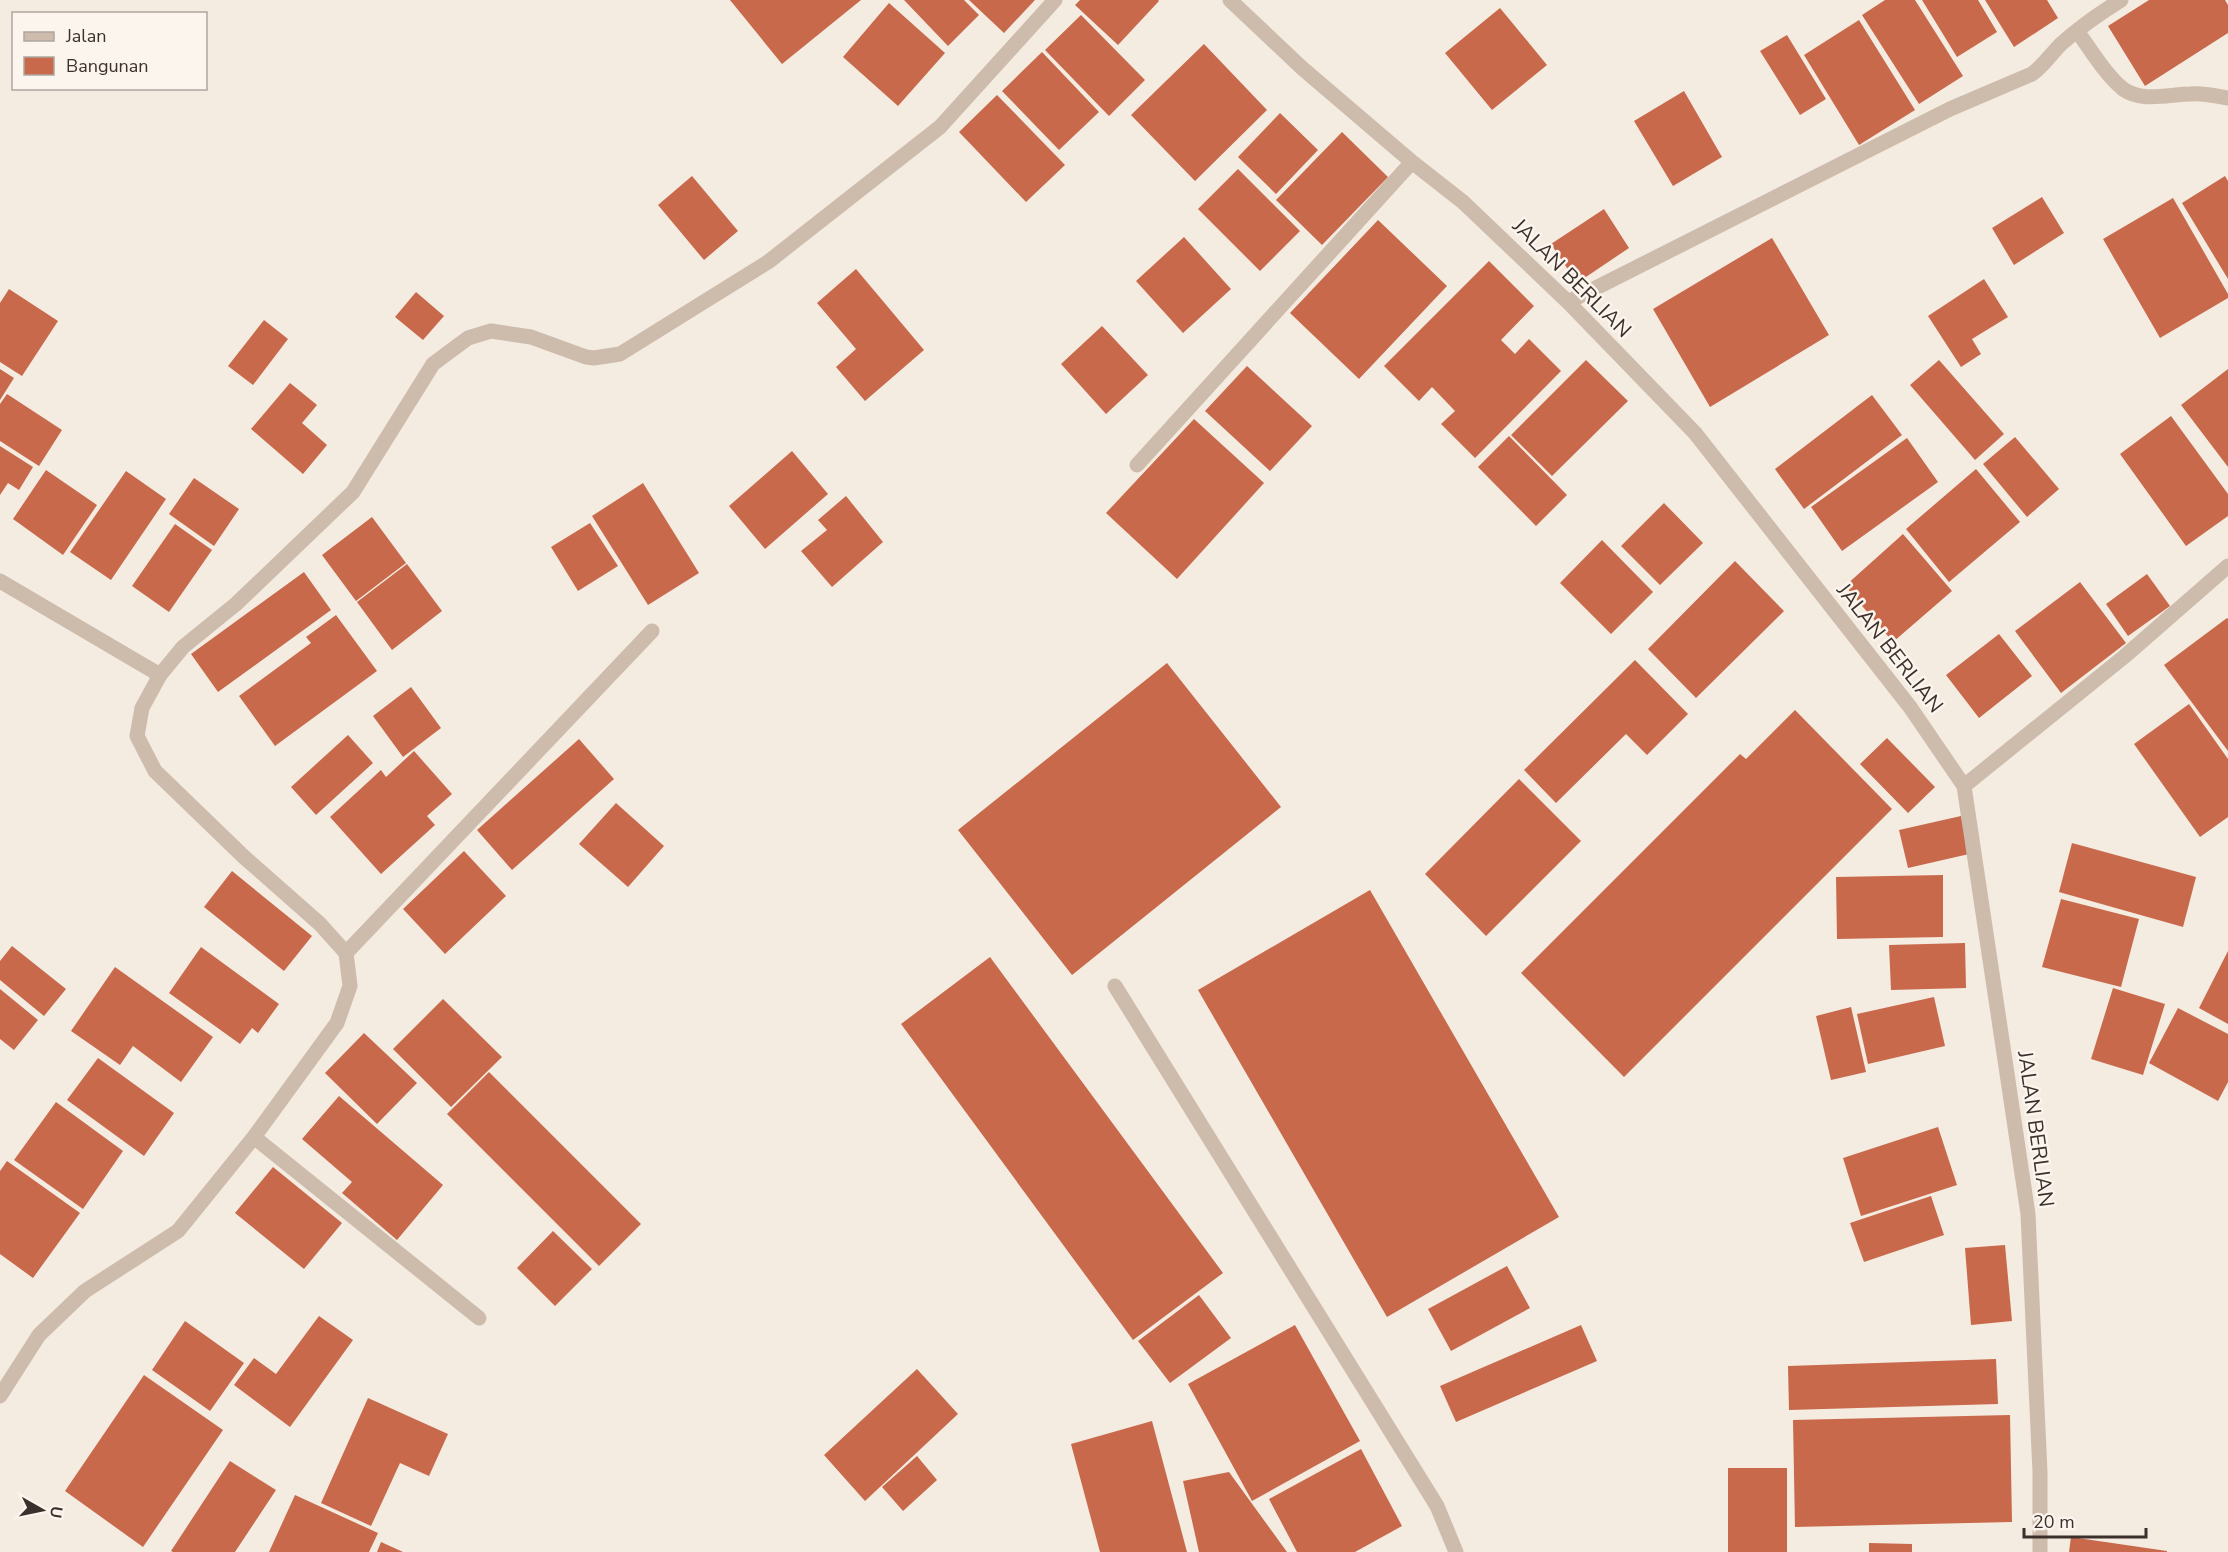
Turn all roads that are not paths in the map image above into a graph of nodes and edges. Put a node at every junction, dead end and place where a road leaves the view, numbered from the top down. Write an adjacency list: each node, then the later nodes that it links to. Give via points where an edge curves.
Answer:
1 (1055, 0): 12 (street, via 940,127 768,262 620,354 586,357 531,337 491,331 468,338 433,364 353,492 236,604 183,647)
2 (1230, 0): 6 (street, JALAN BERLIAN)
3 (2121, 0): 4 (street)
4 (2077, 31): 5 (street, via 2125,90 2149,97 2193,93); 7 (street, via 2032,74 1950,109)
5 (2228, 98)
6 (1412, 162): 7 (street, JALAN BERLIAN, via 1463,202); 8 (street)
7 (1568, 302): 13 (street, JALAN BERLIAN, via 1695,433 1910,707)
8 (1137, 465)
9 (2228, 566): 13 (street, via 2125,656)
10 (0, 581): 12 (street)
11 (652, 631): 14 (street)
12 (160, 675): 14 (street, via 142,708 137,736 155,771 320,924)
13 (1964, 786): 20 (street, JALAN BERLIAN, via 2028,1214)
14 (345, 953): 16 (street, via 350,987 337,1023)
15 (1115, 986): 19 (street, via 1437,1506)
16 (254, 1137): 17 (street); 18 (street, via 178,1231 85,1291 39,1335)
17 (479, 1318)
18 (0, 1396)
19 (1456, 1552)
20 (2040, 1552)

